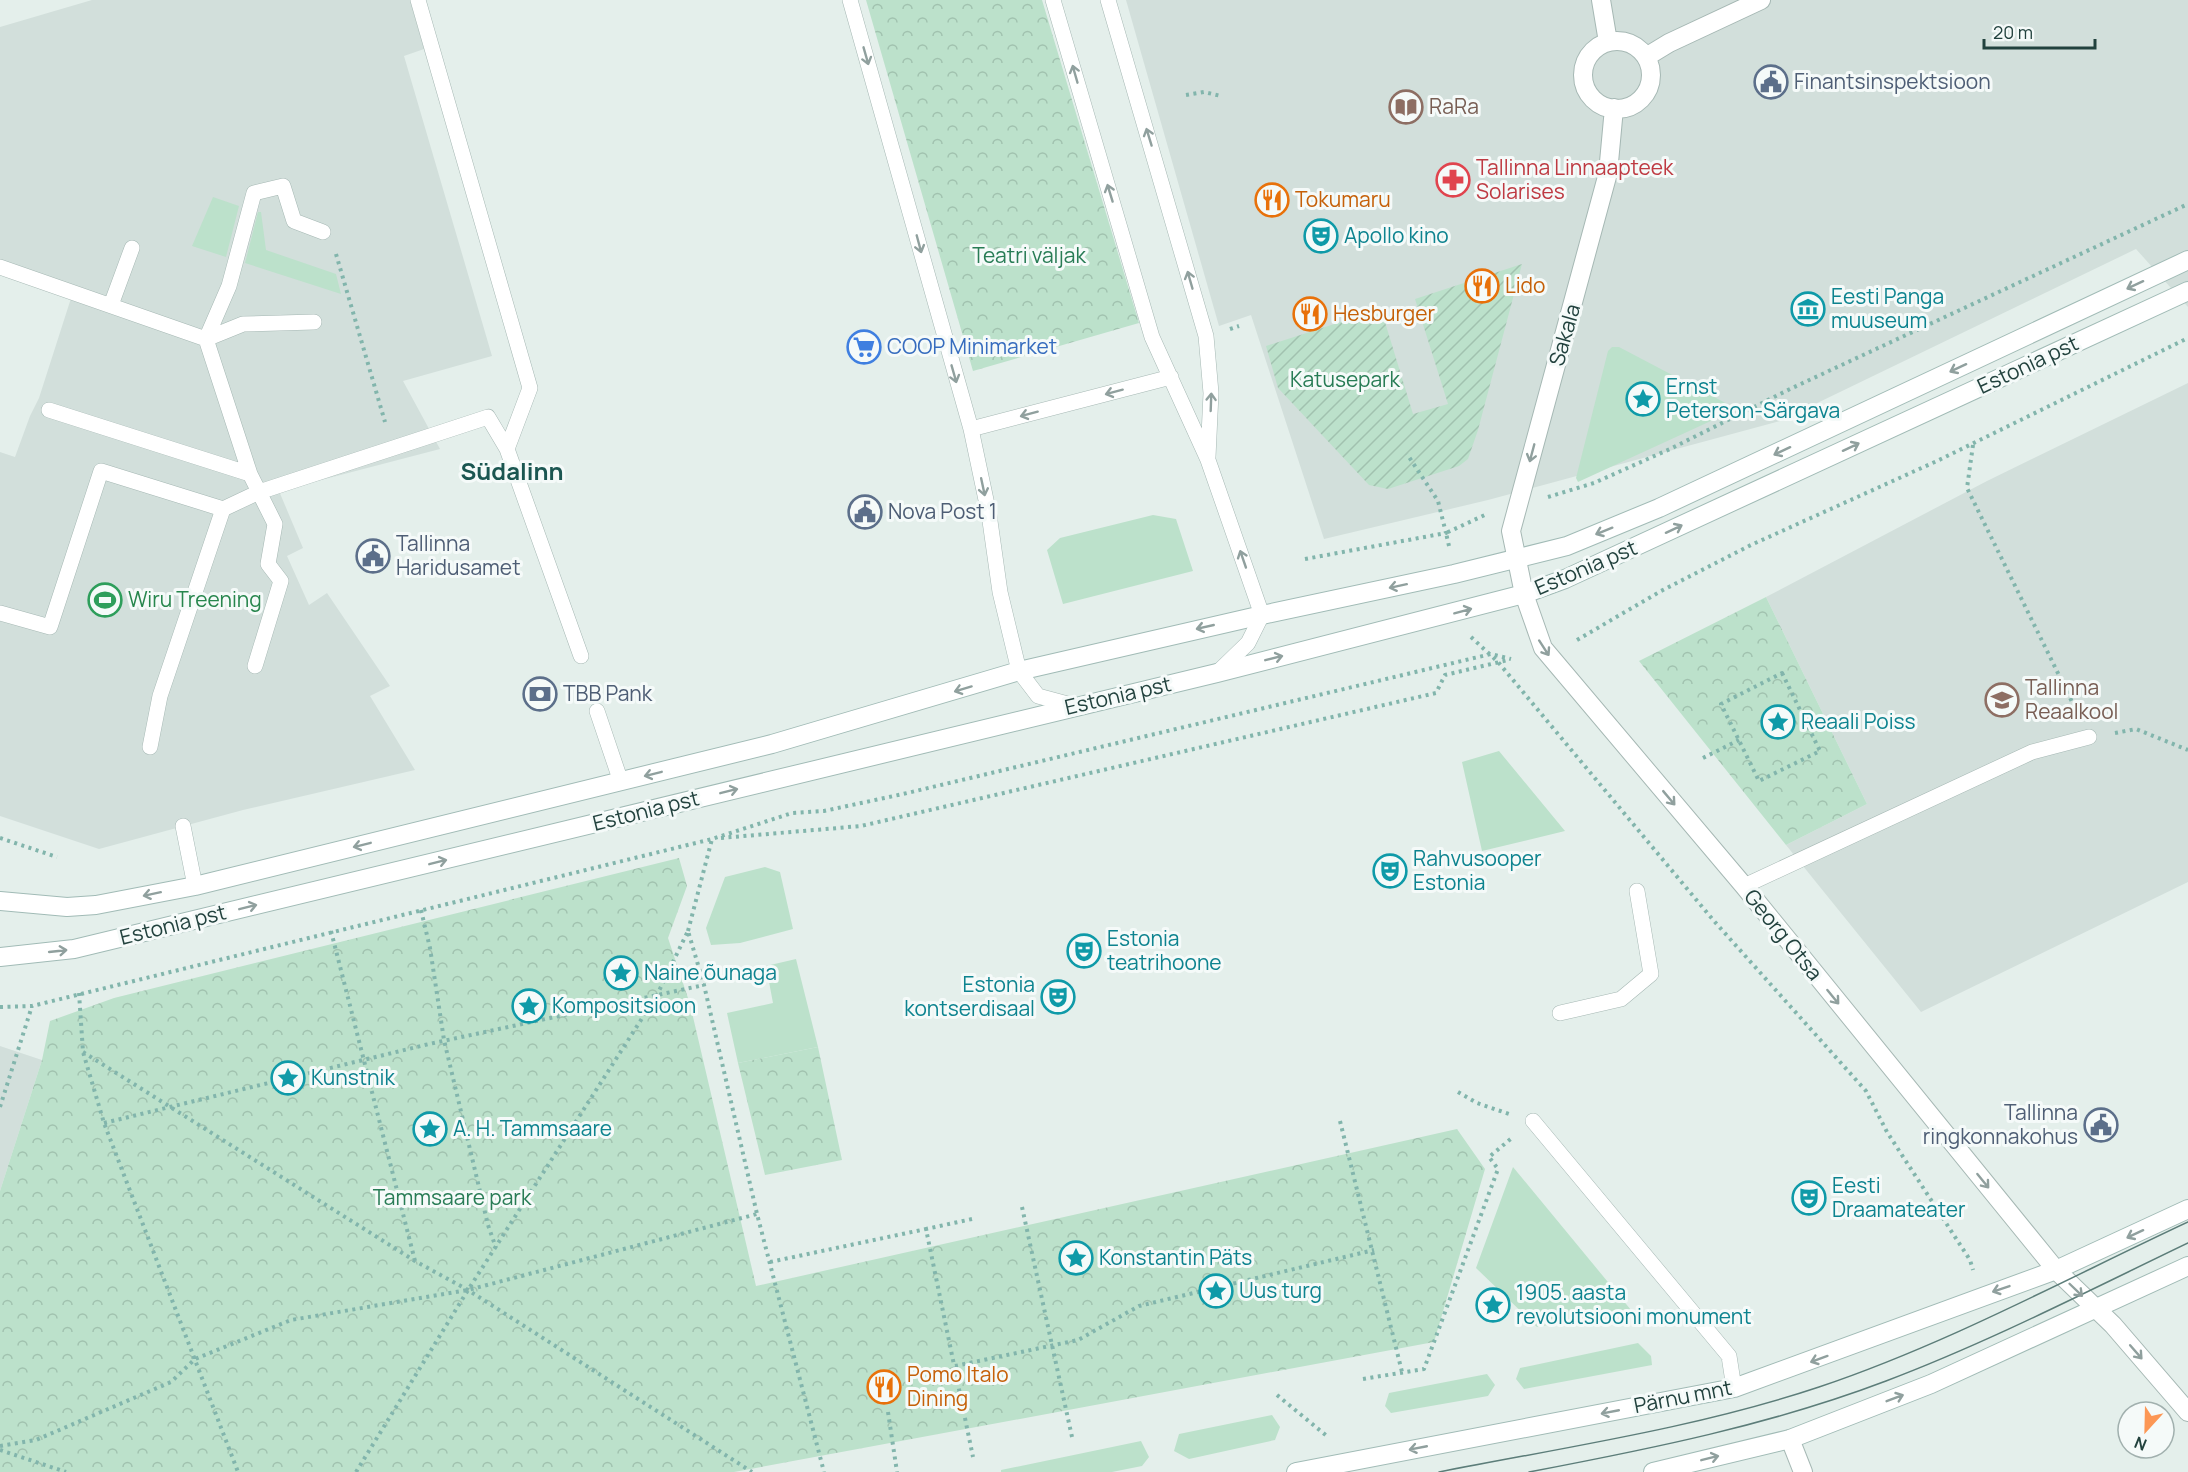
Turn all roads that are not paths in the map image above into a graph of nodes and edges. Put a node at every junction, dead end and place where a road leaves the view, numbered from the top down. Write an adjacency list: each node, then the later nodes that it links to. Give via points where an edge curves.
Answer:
1 (418, 0): 21 (lane, via 530,388)
2 (850, 0): 20 (lane, one-way to 20)
3 (1053, 0): 18 (lane, one-way to 3, via 1152,337)
4 (1108, 0): 22 (lane, one-way to 4, via 1211,393 1206,336)
5 (1601, 0): 7 (main road)
6 (1761, 0): 8 (main road)
7 (1608, 42): 8 (main road, via 1634,45); 9 (main road, via 1590,54 1583,78 1596,101)
8 (1646, 57): 9 (main road, via 1651,73 1648,90 1630,106)
9 (1614, 108): 26 (main road, Sakala, one-way to 26, via 1608,173 1511,531)
10 (323, 232): 17 (lane, via 294,221 283,186 254,193 229,286)
11 (132, 248): 15 (lane)
12 (2188, 260): 26 (main road, Estonia pst, one-way to 26, via 1659,508 1567,546)
13 (0, 267): 15 (lane)
14 (2188, 291): 27 (main road, Estonia pst, one-way to 14, via 1565,579)
15 (111, 305): 17 (lane)
16 (314, 322): 17 (lane, via 243,324)
17 (206, 339): 23 (lane)
18 (1171, 377): 20 (lane, one-way to 20); 22 (lane)
19 (49, 410): 23 (lane)
20 (971, 429): 32 (lane, one-way to 32, via 1000,592)
21 (507, 449): 24 (lane, via 488,417); 30 (lane)
22 (1208, 460): 29 (lane, one-way to 22)
23 (250, 474): 24 (lane)
24 (259, 492): 25 (lane); 31 (lane, via 275,524 268,564 281,581)
25 (223, 509): 28 (lane, via 101,471 50,627); 37 (lane, via 160,696)
26 (1517, 560): 27 (main road, Sakala); 29 (main road, Estonia pst, one-way to 29)
27 (1524, 594): 33 (main road, Estonia pst, one-way to 27); 41 (main road, Georg Otsa, one-way to 41, via 1543,648)
28 (0, 613)
29 (1262, 615): 32 (main road, Estonia pst, one-way to 32); 33 (lane, via 1248,643)
30 (581, 656)
31 (255, 666)
32 (1019, 671): 34 (lane, via 1038,696); 38 (main road, Estonia pst, one-way to 38, via 835,727)
33 (1217, 673): 34 (main road, Estonia pst)
34 (1075, 706): 44 (main road, Estonia pst, one-way to 34, via 74,949)
35 (597, 711): 38 (lane)
36 (2089, 737): 41 (lane, via 2032,752)
37 (150, 747)
38 (621, 782): 40 (main road, Estonia pst, one-way to 40)
39 (183, 826): 40 (lane)
40 (195, 885): 43 (main road, Estonia pst, one-way to 43, via 96,905 67,907)
41 (1744, 886): 49 (main road, Georg Otsa, one-way to 49)
42 (1637, 891): 45 (lane, via 1651,974 1621,999)
43 (0, 901)
44 (0, 957)
45 (1560, 1013)
46 (1533, 1121): 51 (lane, via 1729,1356)
47 (2188, 1209): 49 (main road, Pärnu mnt, one-way to 49)
48 (2188, 1266): 50 (main road)
49 (2056, 1270): 50 (main road, one-way to 50); 51 (main road, Pärnu mnt, one-way to 51)
50 (2096, 1310): 52 (main road, one-way to 52); 53 (main road, one-way to 50, via 1932,1384)
51 (1734, 1388): 54 (main road, Pärnu mnt, one-way to 54)
52 (2188, 1412)
53 (1790, 1439): 55 (main road, one-way to 53); 56 (main road)
54 (1296, 1472)
55 (1653, 1472)
56 (1803, 1472)

